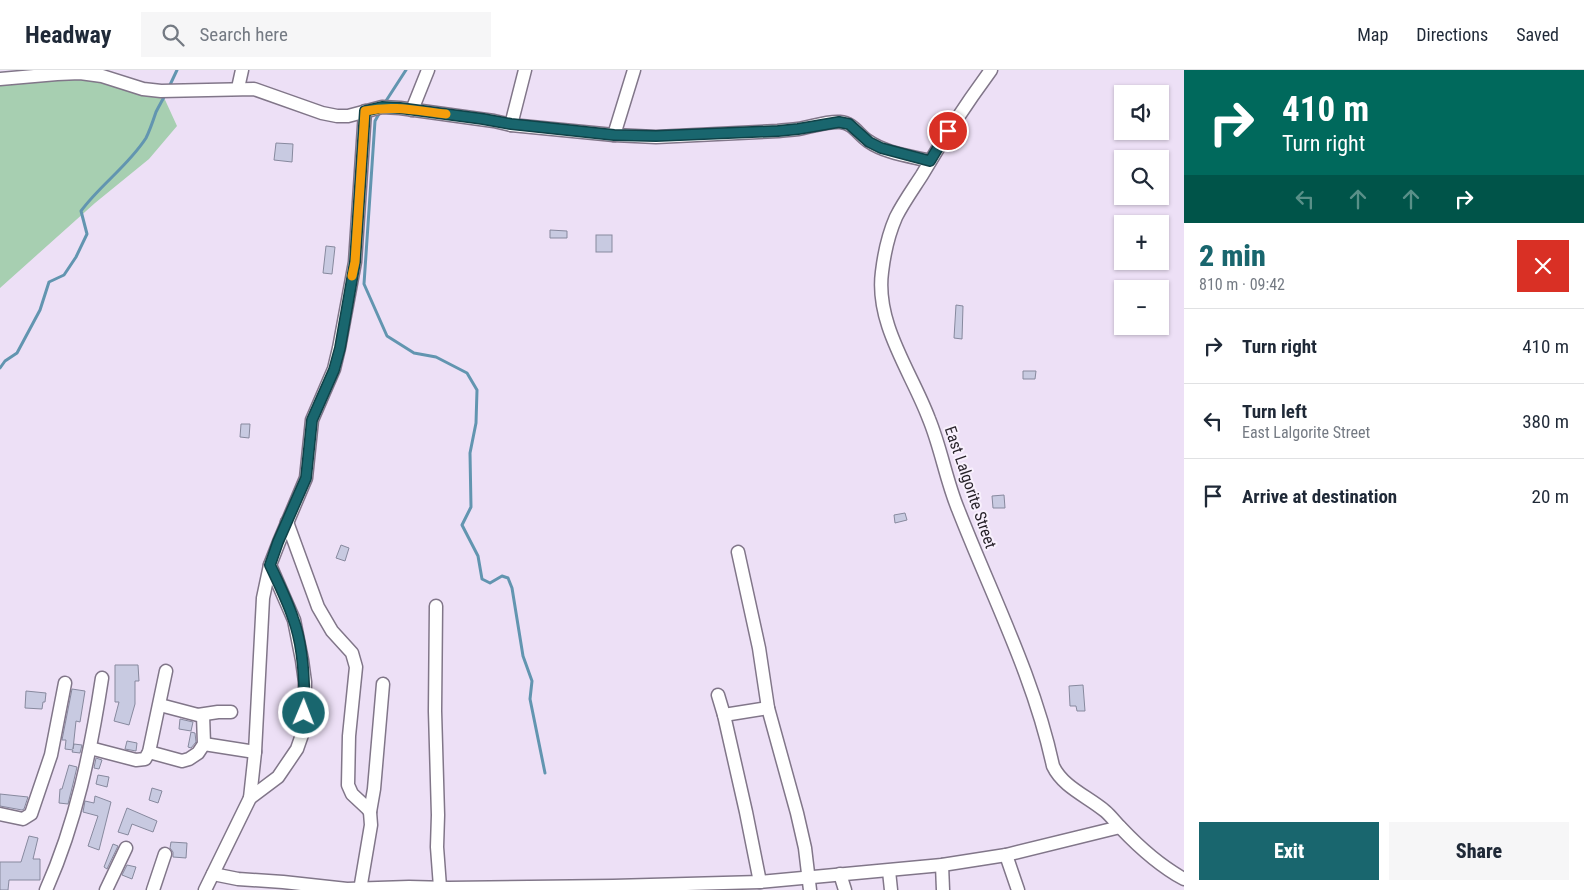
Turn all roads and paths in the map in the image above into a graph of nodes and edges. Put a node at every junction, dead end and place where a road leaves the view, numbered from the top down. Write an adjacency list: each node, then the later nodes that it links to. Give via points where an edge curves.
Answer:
1 (242, 70): 7 (street)
2 (428, 70): 8 (street)
3 (525, 70): 10 (street)
4 (634, 70): 11 (street)
5 (990, 70): 12 (street, East Lalgorite Street)
6 (0, 80): 7 (street, via 80,73 152,90)
7 (238, 88): 9 (street, via 254,89 337,116)
8 (412, 110): 9 (street, via 382,107); 10 (street)
9 (365, 111): 13 (street, via 355,262 340,348 312,420 306,478)
10 (511, 124): 11 (street)
11 (614, 135): 12 (street, via 778,131 839,122 849,124 881,148)
12 (930, 161): 34 (street, East Lalgorite Street, via 896,218 888,243 880,294 906,370 931,424 957,508 1014,645 1056,773)
13 (287, 522): 15 (street); 32 (street, via 318,607 328,626 354,659 356,675 349,736 348,785 352,794)
14 (738, 552): 23 (street)
15 (270, 565): 30 (street, via 263,598); 31 (street, via 294,620 299,644 305,682 304,729 297,749 278,777)
16 (436, 606): 48 (street, via 437,847)
17 (166, 671): 22 (street)
18 (102, 678): 28 (street)
19 (65, 683): 33 (street, via 51,755 31,814 23,819)
20 (383, 684): 32 (street)
21 (718, 695): 26 (street)
22 (160, 705): 25 (street); 29 (street)
23 (768, 708): 26 (street); 42 (street, via 797,812)
24 (231, 712): 25 (street)
25 (203, 715): 27 (street)
26 (724, 715): 44 (street, via 746,812)
27 (204, 744): 29 (street, via 198,753 182,761); 30 (street)
28 (90, 748): 29 (street, via 136,760 145,758); 50 (street, via 68,836)
29 (149, 752)
30 (255, 752): 31 (street)
31 (250, 798): 40 (street)
32 (370, 812): 46 (street, via 370,833)
33 (0, 814)
34 (1120, 827): 37 (street); 43 (street, East Lalgorite Street, via 1152,857)
35 (126, 848): 51 (street)
36 (165, 854): 52 (street)
37 (1006, 855): 38 (street); 58 (street)
38 (942, 865): 39 (street); 57 (street)
39 (889, 871): 41 (street); 56 (street)
40 (213, 874): 46 (street); 53 (street)
41 (840, 874): 42 (street); 55 (street)
42 (808, 877): 44 (street); 54 (street)
43 (1184, 879)
44 (768, 884): 45 (street)
45 (612, 888): 49 (street)
46 (360, 889): 47 (street)
47 (401, 889): 48 (street)
48 (446, 889): 49 (street)
49 (496, 889)
50 (46, 890)
51 (106, 890)
52 (153, 890)
53 (205, 890)
54 (810, 890)
55 (845, 890)
56 (892, 890)
57 (943, 890)
58 (1018, 890)

